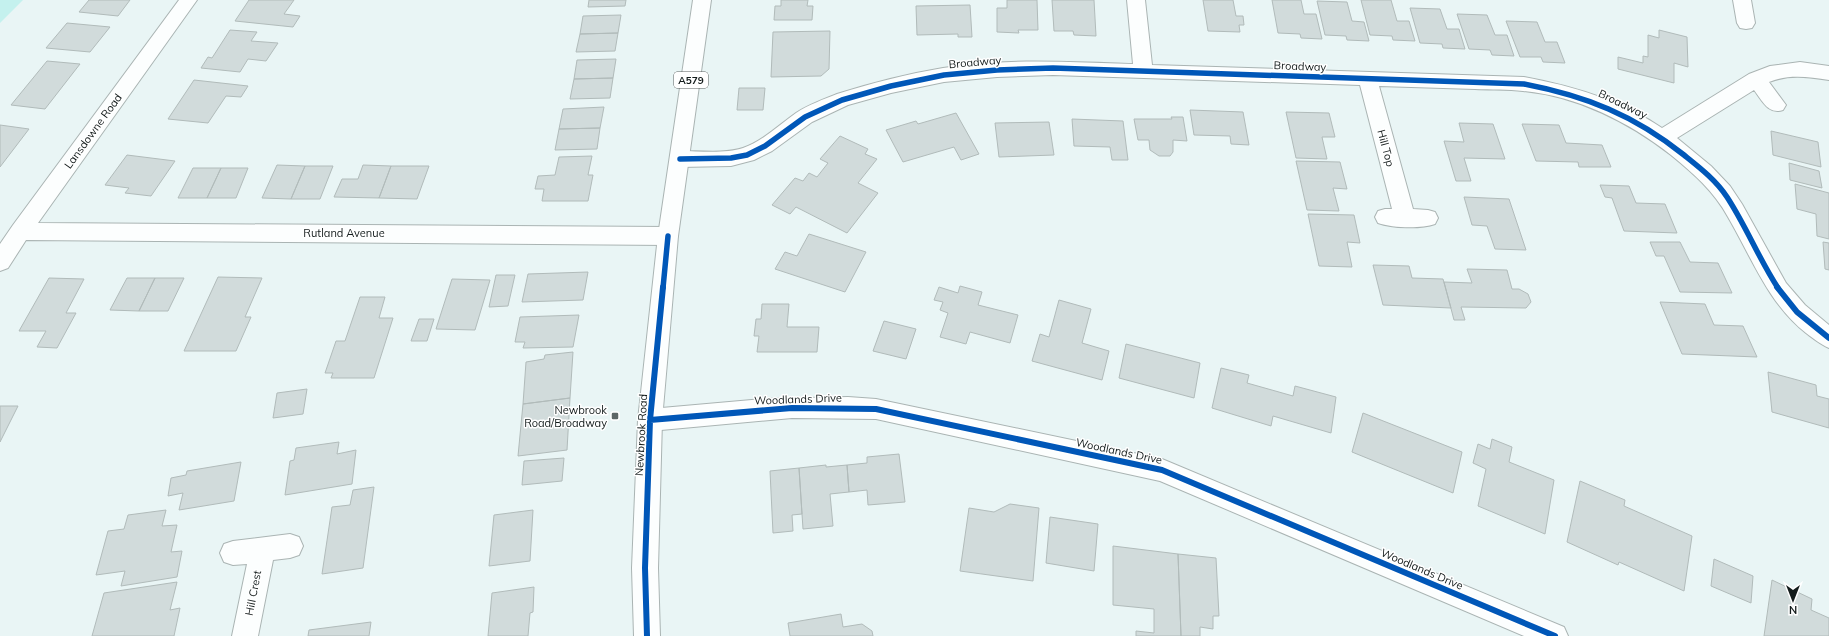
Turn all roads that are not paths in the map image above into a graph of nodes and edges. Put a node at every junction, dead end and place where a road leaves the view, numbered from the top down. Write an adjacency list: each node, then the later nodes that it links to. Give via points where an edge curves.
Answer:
1 (188, 0): 16 (main road, Lansdowne Road)
2 (702, 0): 12 (main road, Newbrook Road / A579)
3 (1136, 0): 6 (main road)
4 (1742, 0): 5 (main road)
5 (1746, 23)
6 (1143, 71): 8 (main road, Broadway); 12 (main road, Broadway, via 1053,68 944,75 842,100 805,117 765,146 747,155 731,158)
7 (1829, 73): 9 (main road, via 1800,69 1777,71)
8 (1367, 78): 11 (main road, Broadway, via 1524,84 1554,89 1622,113); 14 (main road, Hill Top)
9 (1756, 79): 10 (main road); 11 (main road)
10 (1776, 104)
11 (1664, 137): 19 (main road, Broadway, via 1704,171 1726,195 1771,277 1788,302)
12 (680, 159): 17 (main road, Newbrook Road / A579)
13 (1385, 217): 14 (main road)
14 (1405, 218): 15 (main road)
15 (1428, 218)
16 (20, 231): 17 (main road, Rutland Avenue); 18 (main road, Lansdowne Road)
17 (668, 236): 20 (main road, Newbrook Road / A579)
18 (0, 262)
19 (1829, 338)
20 (650, 420): 25 (main road, Newbrook Road / A579, via 645,568); 26 (main road, Woodlands Drive, via 791,407 839,406 876,409 1162,470)
21 (290, 546): 22 (main road)
22 (262, 550): 23 (main road); 24 (main road, Hill Crest)
23 (233, 553)
24 (245, 636)
25 (647, 636)
26 (1555, 636)

